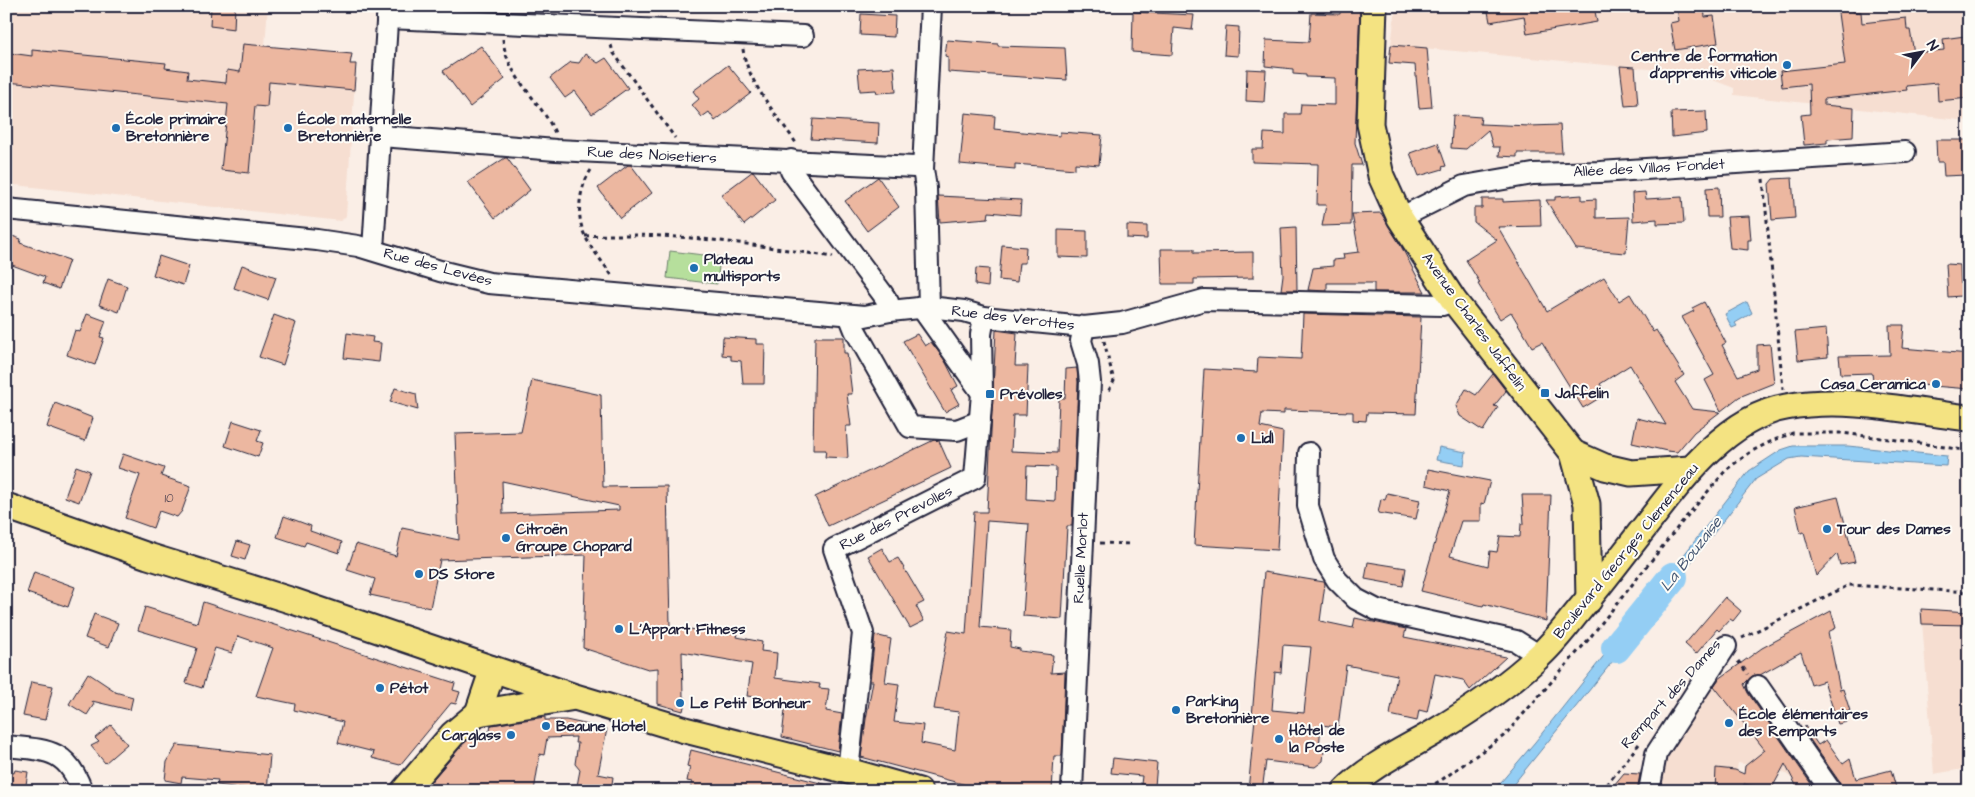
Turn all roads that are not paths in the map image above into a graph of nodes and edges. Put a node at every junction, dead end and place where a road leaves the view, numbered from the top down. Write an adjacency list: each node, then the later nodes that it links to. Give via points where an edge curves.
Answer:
1 (931, 6): 8 (street)
2 (1374, 6): 10 (main road, Avenue Charles Jaffelin, via 1370,124 1381,176)
3 (388, 12): 4 (street, via 502,24); 5 (street)
4 (803, 36)
5 (381, 136): 7 (street, Rue des Noisetiers, via 556,150); 11 (street)
6 (1905, 152): 10 (street, Allée des Villas Fondet, via 1533,174 1464,186)
7 (797, 161): 8 (street, Rue des Noisetiers); 14 (street, via 791,171 888,302)
8 (923, 169): 13 (street, via 926,188)
9 (6, 209): 11 (street, Rue des Levées, via 317,240)
10 (1400, 218): 12 (main road, Avenue Charles Jaffelin)
11 (374, 250): 15 (street, Rue des Levées, via 440,271 489,282)
12 (1454, 300): 17 (street, Rue des Verottes, via 1442,305 1204,300 1122,323); 22 (main road, Avenue Charles Jaffelin)
13 (925, 307): 14 (street, Rue des Levées); 16 (street, Rue des Verottes, via 964,311); 18 (street)
14 (890, 311): 15 (street, Rue des Levées, via 865,316)
15 (849, 315): 20 (street, via 910,427 956,430)
16 (984, 317): 17 (street, Rue des Verottes); 18 (street, Rue des Prevolles, via 981,334)
17 (1084, 327): 37 (street, Ruelle Morlot, via 1081,341 1090,382)
18 (982, 393): 20 (street, Rue des Prevolles)
19 (1969, 418): 23 (main road, Boulevard Georges Clemenceau, via 1839,403 1785,407 1736,429)
20 (980, 421): 33 (street, Rue des Prevolles, via 975,478 834,550 863,633)
21 (1309, 453): 27 (street, via 1308,506 1324,559 1337,580 1356,599 1377,610 1516,641)
22 (1573, 453): 23 (main road, via 1605,467 1631,473); 25 (main road, via 1586,504)
23 (1690, 469): 25 (main road, Boulevard Georges Clemenceau)
24 (6, 506): 28 (main road)
25 (1589, 600): 27 (main road, Boulevard Georges Clemenceau)
26 (1732, 653): 39 (street, via 1656,754)
27 (1540, 656): 38 (main road, Boulevard Georges Clemenceau, via 1495,693 1364,775)
28 (493, 669): 30 (main road); 31 (main road)
29 (1758, 686): 40 (street)
30 (575, 697): 31 (main road); 33 (main road, via 685,730)
31 (478, 713): 35 (main road, via 453,734)
32 (6, 746): 34 (street, via 55,754 68,762)
33 (848, 771): 36 (main road)
34 (82, 791)
35 (404, 791)
36 (919, 791)
37 (1072, 791)
38 (1345, 791)
39 (1649, 791)
40 (1832, 791)

